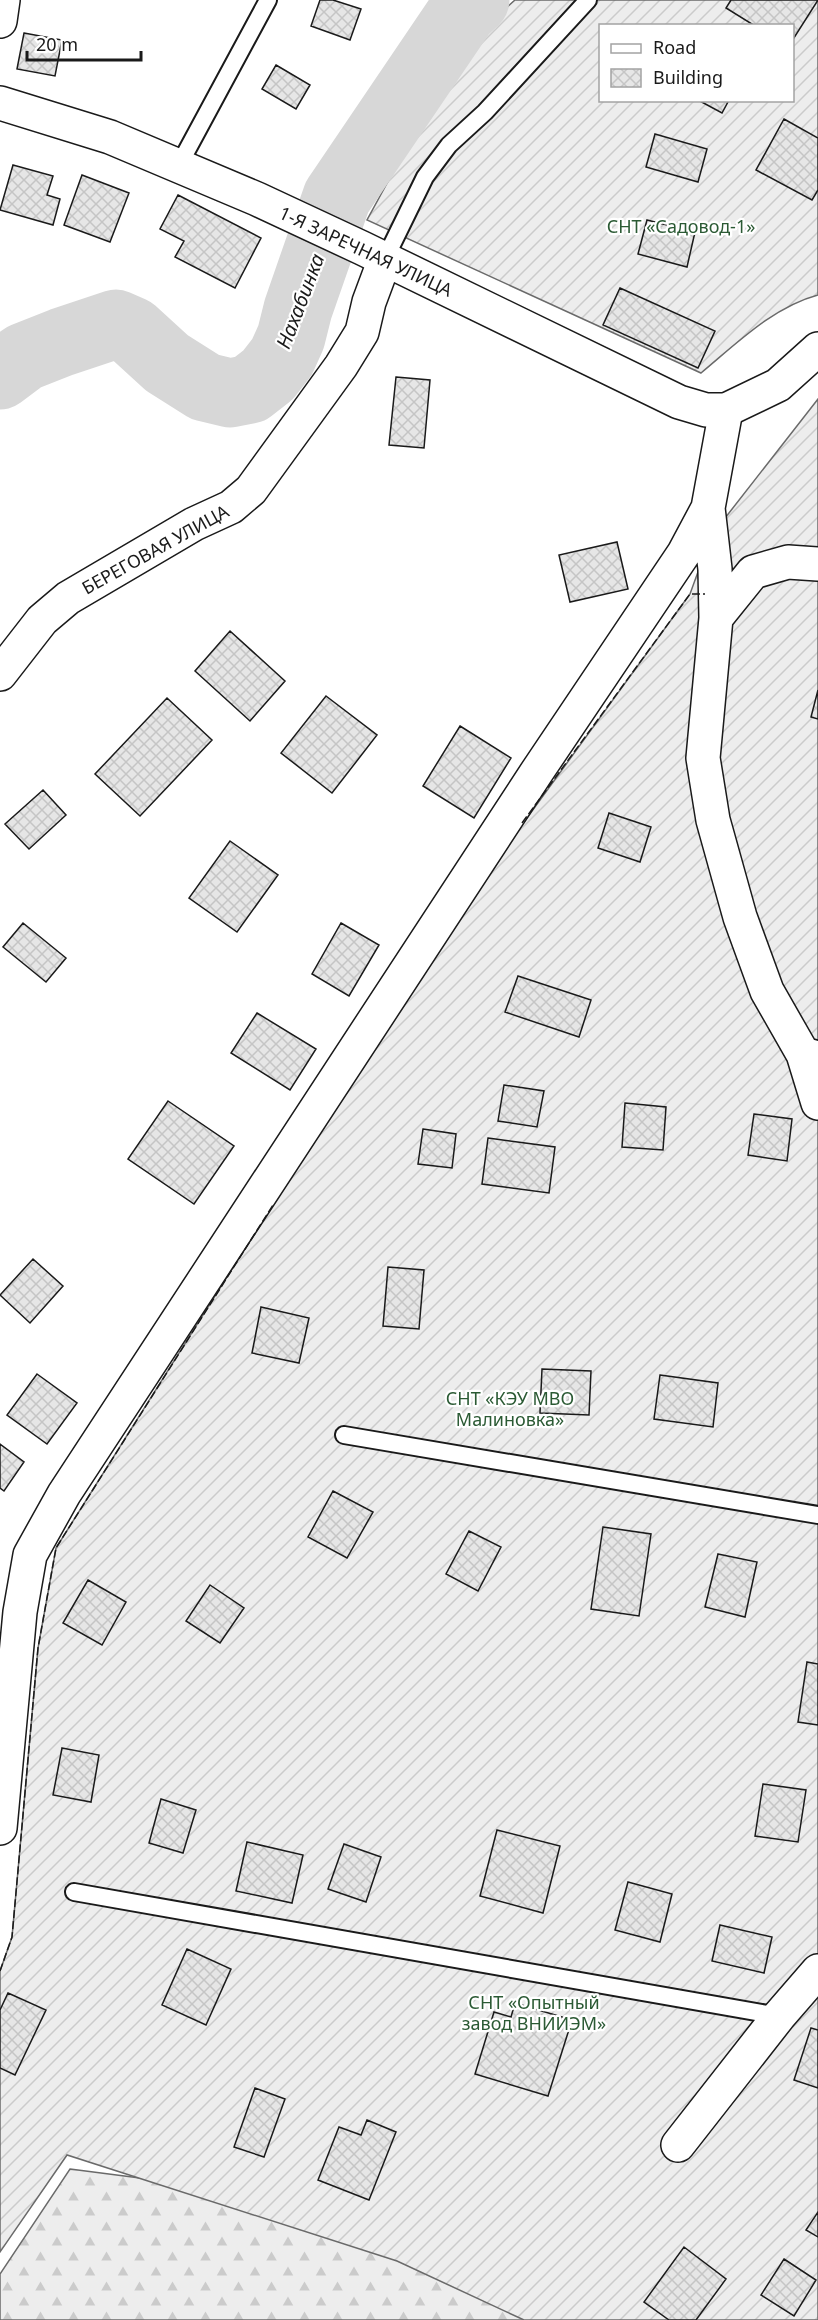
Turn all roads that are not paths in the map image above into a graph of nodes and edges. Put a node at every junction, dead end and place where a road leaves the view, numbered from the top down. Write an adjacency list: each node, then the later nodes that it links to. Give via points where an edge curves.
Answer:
1 (3, 0): 4 (street)
2 (268, 0): 6 (lane)
3 (588, 0): 7 (lane, via 485,112 449,145)
4 (0, 21)
5 (0, 103): 6 (street, 1-Я ЗАРЕЧНАЯ УЛИЦА, via 110,137)
6 (179, 165): 7 (street, 1-Я ЗАРЕЧНАЯ УЛИЦА)
7 (374, 253): 9 (street, 1-Я ЗАРЕЧНАЯ УЛИЦА, via 679,402 706,410); 13 (street, БЕРЕГОВАЯ УЛИЦА, via 362,332 251,490 231,507 194,524 69,598 42,620)
8 (818, 349): 9 (street, via 778,385)
9 (726, 410): 10 (street)
10 (708, 508): 12 (street, via 716,569); 18 (street, via 684,553 77,1474 30,1555 20,1612)
11 (818, 564): 12 (street, via 788,562 753,572)
12 (716, 618): 14 (street, via 703,758 713,820 740,917 767,992)
13 (0, 674)
14 (810, 1056): 15 (street)
15 (818, 1103)
16 (344, 1435): 17 (lane)
17 (818, 1515)
18 (0, 1827)
19 (74, 1892): 21 (lane)
20 (818, 1971): 21 (street)
21 (779, 2016): 22 (street)
22 (678, 2145)

